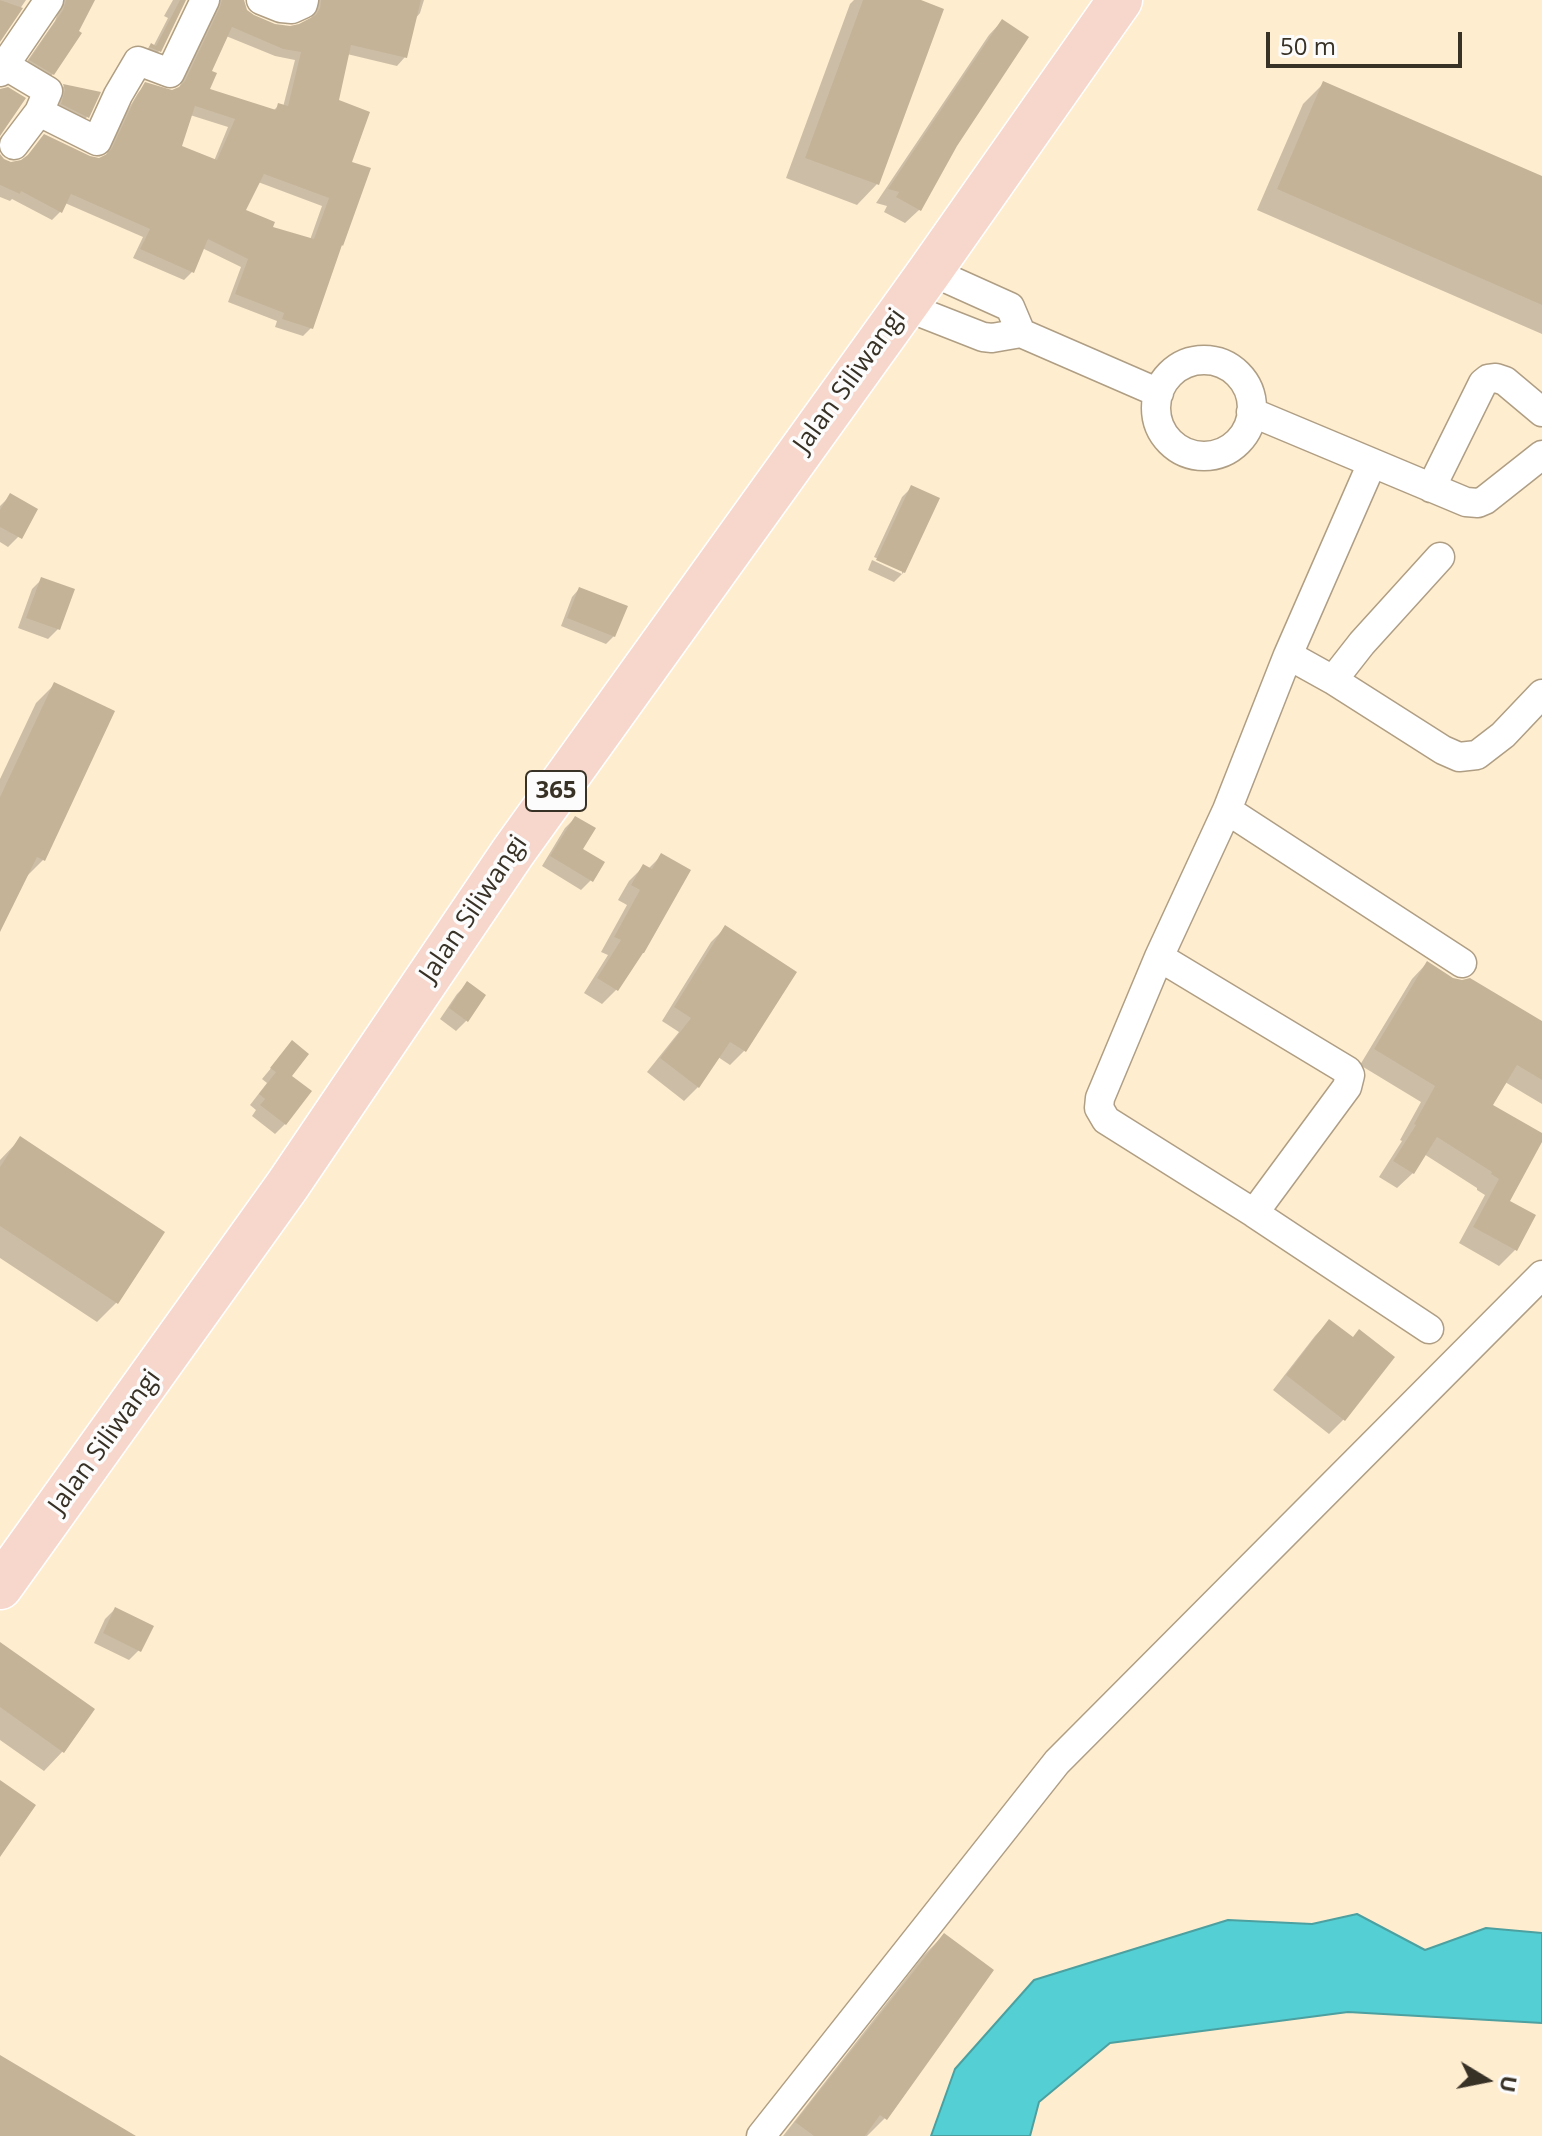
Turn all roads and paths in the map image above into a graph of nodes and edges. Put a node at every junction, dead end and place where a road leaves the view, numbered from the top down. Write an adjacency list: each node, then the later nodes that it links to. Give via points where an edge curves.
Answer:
1 (49, 0): 6 (street)
2 (205, 0): 7 (street, via 170,73 138,61 97,141)
3 (261, 0): 4 (street, via 292,9)
4 (304, 0)
5 (1120, 0): 9 (main road, Jalan Siliwangi / 365)
6 (3, 68): 7 (street, via 48,91)
7 (39, 112): 8 (street)
8 (14, 145)
9 (930, 271): 10 (main road, Jalan Siliwangi / 365); 11 (street, via 1010,307)
10 (904, 306): 11 (street, via 983,337); 28 (main road, Jalan Siliwangi / 365, via 513,852 287,1186)
11 (1021, 333): 12 (street)
12 (1159, 393): 13 (street, via 1170,375 1188,363 1219,362 1244,382); 13 (street, via 1157,414 1164,434 1189,454 1210,456 1230,448 1245,433)
13 (1251, 412): 15 (street)
14 (1542, 412): 17 (street, via 1505,381 1488,379)
15 (1372, 463): 17 (street); 19 (street)
16 (1536, 466): 17 (street, via 1478,503)
17 (1431, 488)
18 (1440, 557): 20 (street)
19 (1288, 655): 20 (street); 22 (street)
20 (1333, 680): 21 (street, via 1459,757 1477,755)
21 (1542, 694)
22 (1227, 810): 23 (street); 24 (street)
23 (1159, 957): 25 (street, via 1099,1108 1106,1120); 25 (street, via 1350,1075 1347,1087)
24 (1462, 963)
25 (1254, 1213): 27 (street)
26 (1542, 1275): 29 (street, via 1057,1762)
27 (1429, 1329)
28 (0, 1587)
29 (761, 2136)

